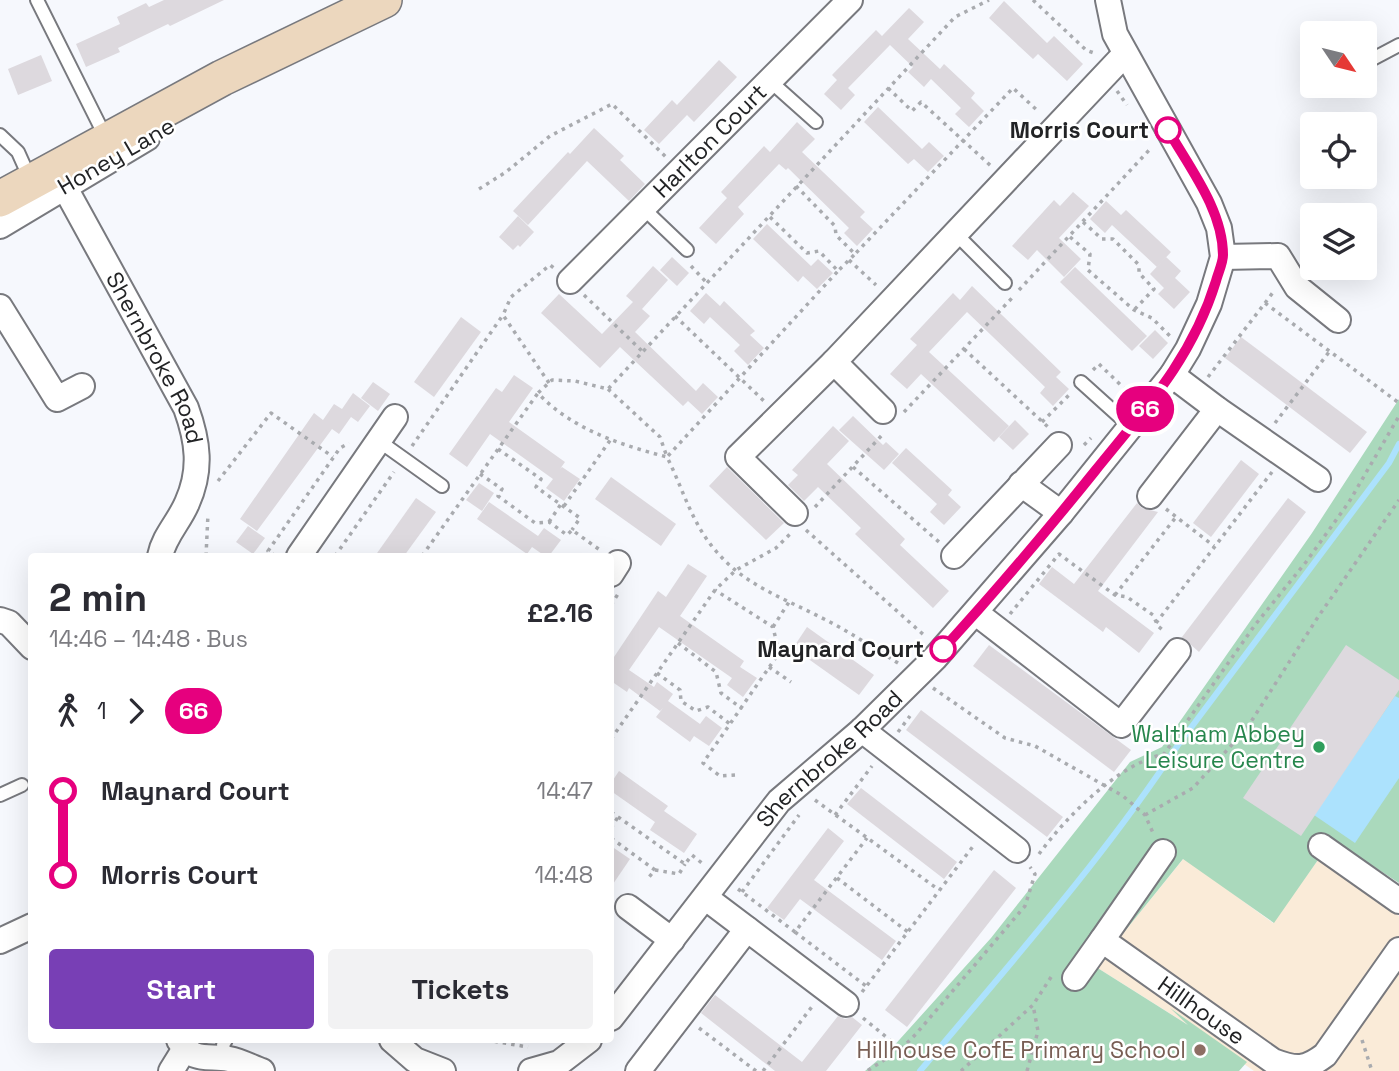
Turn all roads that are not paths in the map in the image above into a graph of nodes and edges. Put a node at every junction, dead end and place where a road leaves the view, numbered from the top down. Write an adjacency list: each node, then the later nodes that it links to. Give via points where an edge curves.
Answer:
1 (37, 0): 12 (lane)
2 (384, 0): 8 (street, Honey Lane)
3 (850, 0): 9 (street, Harlton Court)
4 (1108, 0): 6 (street, Shernbroke Road, via 1115,34)
5 (1399, 45): 7 (lane)
6 (1125, 54): 17 (street); 19 (street, Shernbroke Road, via 1209,203)
7 (1377, 57)
8 (222, 78): 12 (street, Honey Lane); 13 (street, Honey Lane, via 216,97)
9 (770, 81): 10 (lane); 15 (street, Harlton Court)
10 (816, 122)
11 (0, 135): 13 (lane)
12 (107, 140): 13 (street, Honey Lane)
13 (49, 179): 14 (street, Honey Lane); 16 (street, Honey Lane); 40 (street, Shernbroke Road, via 186,408 196,437 197,471 203,487 187,503)
14 (0, 199)
15 (643, 208): 18 (lane); 20 (street, Harlton Court)
16 (0, 226)
17 (954, 232): 21 (lane); 24 (street)
18 (687, 250)
19 (1223, 257): 23 (street, via 1278,256 1297,287); 25 (street, Shernbroke Road, via 1209,304)
20 (570, 281)
21 (1005, 283)
22 (0, 307): 27 (street, via 57,399)
23 (1338, 320)
24 (834, 362): 30 (street); 39 (street, via 738,457)
25 (1172, 375): 28 (street); 31 (street, Shernbroke Road)
26 (1081, 382): 31 (lane)
27 (82, 386)
28 (1217, 409): 34 (street); 37 (street)
29 (395, 417): 33 (street)
30 (890, 419)
31 (1130, 427): 38 (street, Shernbroke Road)
32 (1062, 441): 35 (street)
33 (373, 449): 36 (lane, via 404,458); 41 (street)
34 (1318, 479)
35 (1021, 484): 38 (street); 42 (street)
36 (442, 486)
37 (1150, 496)
38 (1061, 513): 43 (street, Shernbroke Road)
39 (799, 520)
40 (161, 553)
41 (301, 553)
42 (954, 556)
43 (976, 613): 46 (street, via 1121,725); 47 (street, Shernbroke Road, via 908,670)
44 (0, 620): 45 (street)
45 (28, 643)
46 (1178, 651)
47 (862, 730): 52 (street); 53 (street, Shernbroke Road, via 804,792 779,802)
48 (22, 785): 49 (lane)
49 (0, 795)
50 (1321, 846): 54 (street)
51 (1163, 852): 59 (street)
52 (1027, 853)
53 (706, 898): 57 (street); 58 (street, Shernbroke Road)
54 (1399, 901)
55 (628, 908): 58 (street)
56 (28, 928): 60 (street)
57 (747, 929): 63 (street); 73 (street)
58 (672, 940): 64 (street, Shernbroke Road)
59 (1102, 940): 61 (street, Hillhouse, via 1263,1054 1290,1067 1310,1066 1325,1055); 62 (street)
60 (0, 941)
61 (1399, 950)
62 (1075, 978)
63 (848, 1006)
64 (614, 1014)
65 (395, 1043): 72 (street, via 415,1060)
66 (585, 1043): 69 (street, via 559,1063)
67 (182, 1045): 68 (street, via 202,1058); 70 (street)
68 (226, 1049): 71 (street)
69 (530, 1059)
70 (171, 1071)
71 (262, 1071)
72 (443, 1071)
73 (638, 1071)

